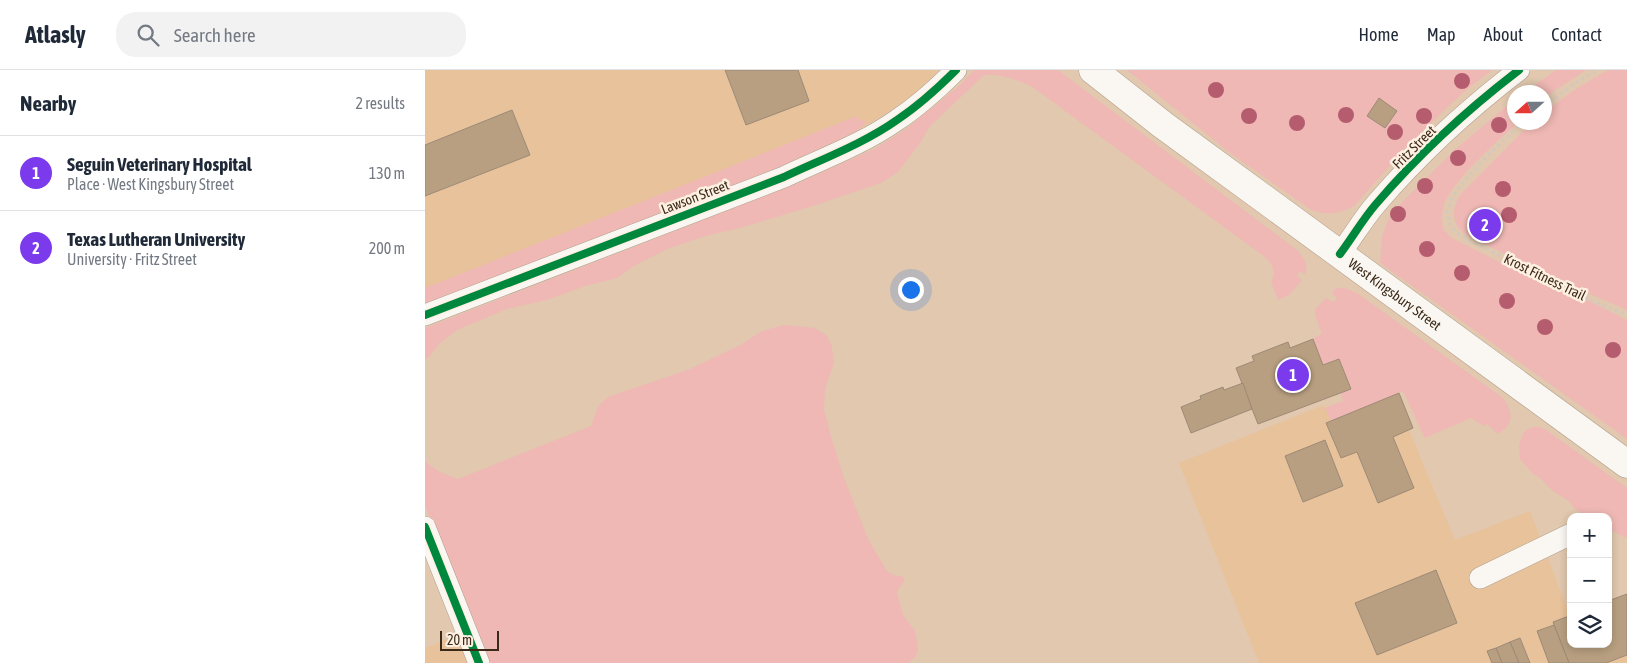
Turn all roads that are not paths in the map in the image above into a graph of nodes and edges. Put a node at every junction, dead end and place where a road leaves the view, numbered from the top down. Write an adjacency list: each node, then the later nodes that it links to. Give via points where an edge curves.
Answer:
1 (955, 70): 5 (street, Lawson Street, via 897,120 837,152 784,176)
2 (1093, 70): 4 (main road, West Kingsbury Street)
3 (1519, 70): 4 (street, Fritz Street, via 1416,161 1374,206)
4 (1340, 254): 6 (main road, West Kingsbury Street)
5 (425, 314)
6 (1627, 464)
7 (425, 527): 10 (street)
8 (1567, 536): 9 (street)
9 (1480, 578)
10 (479, 663)

